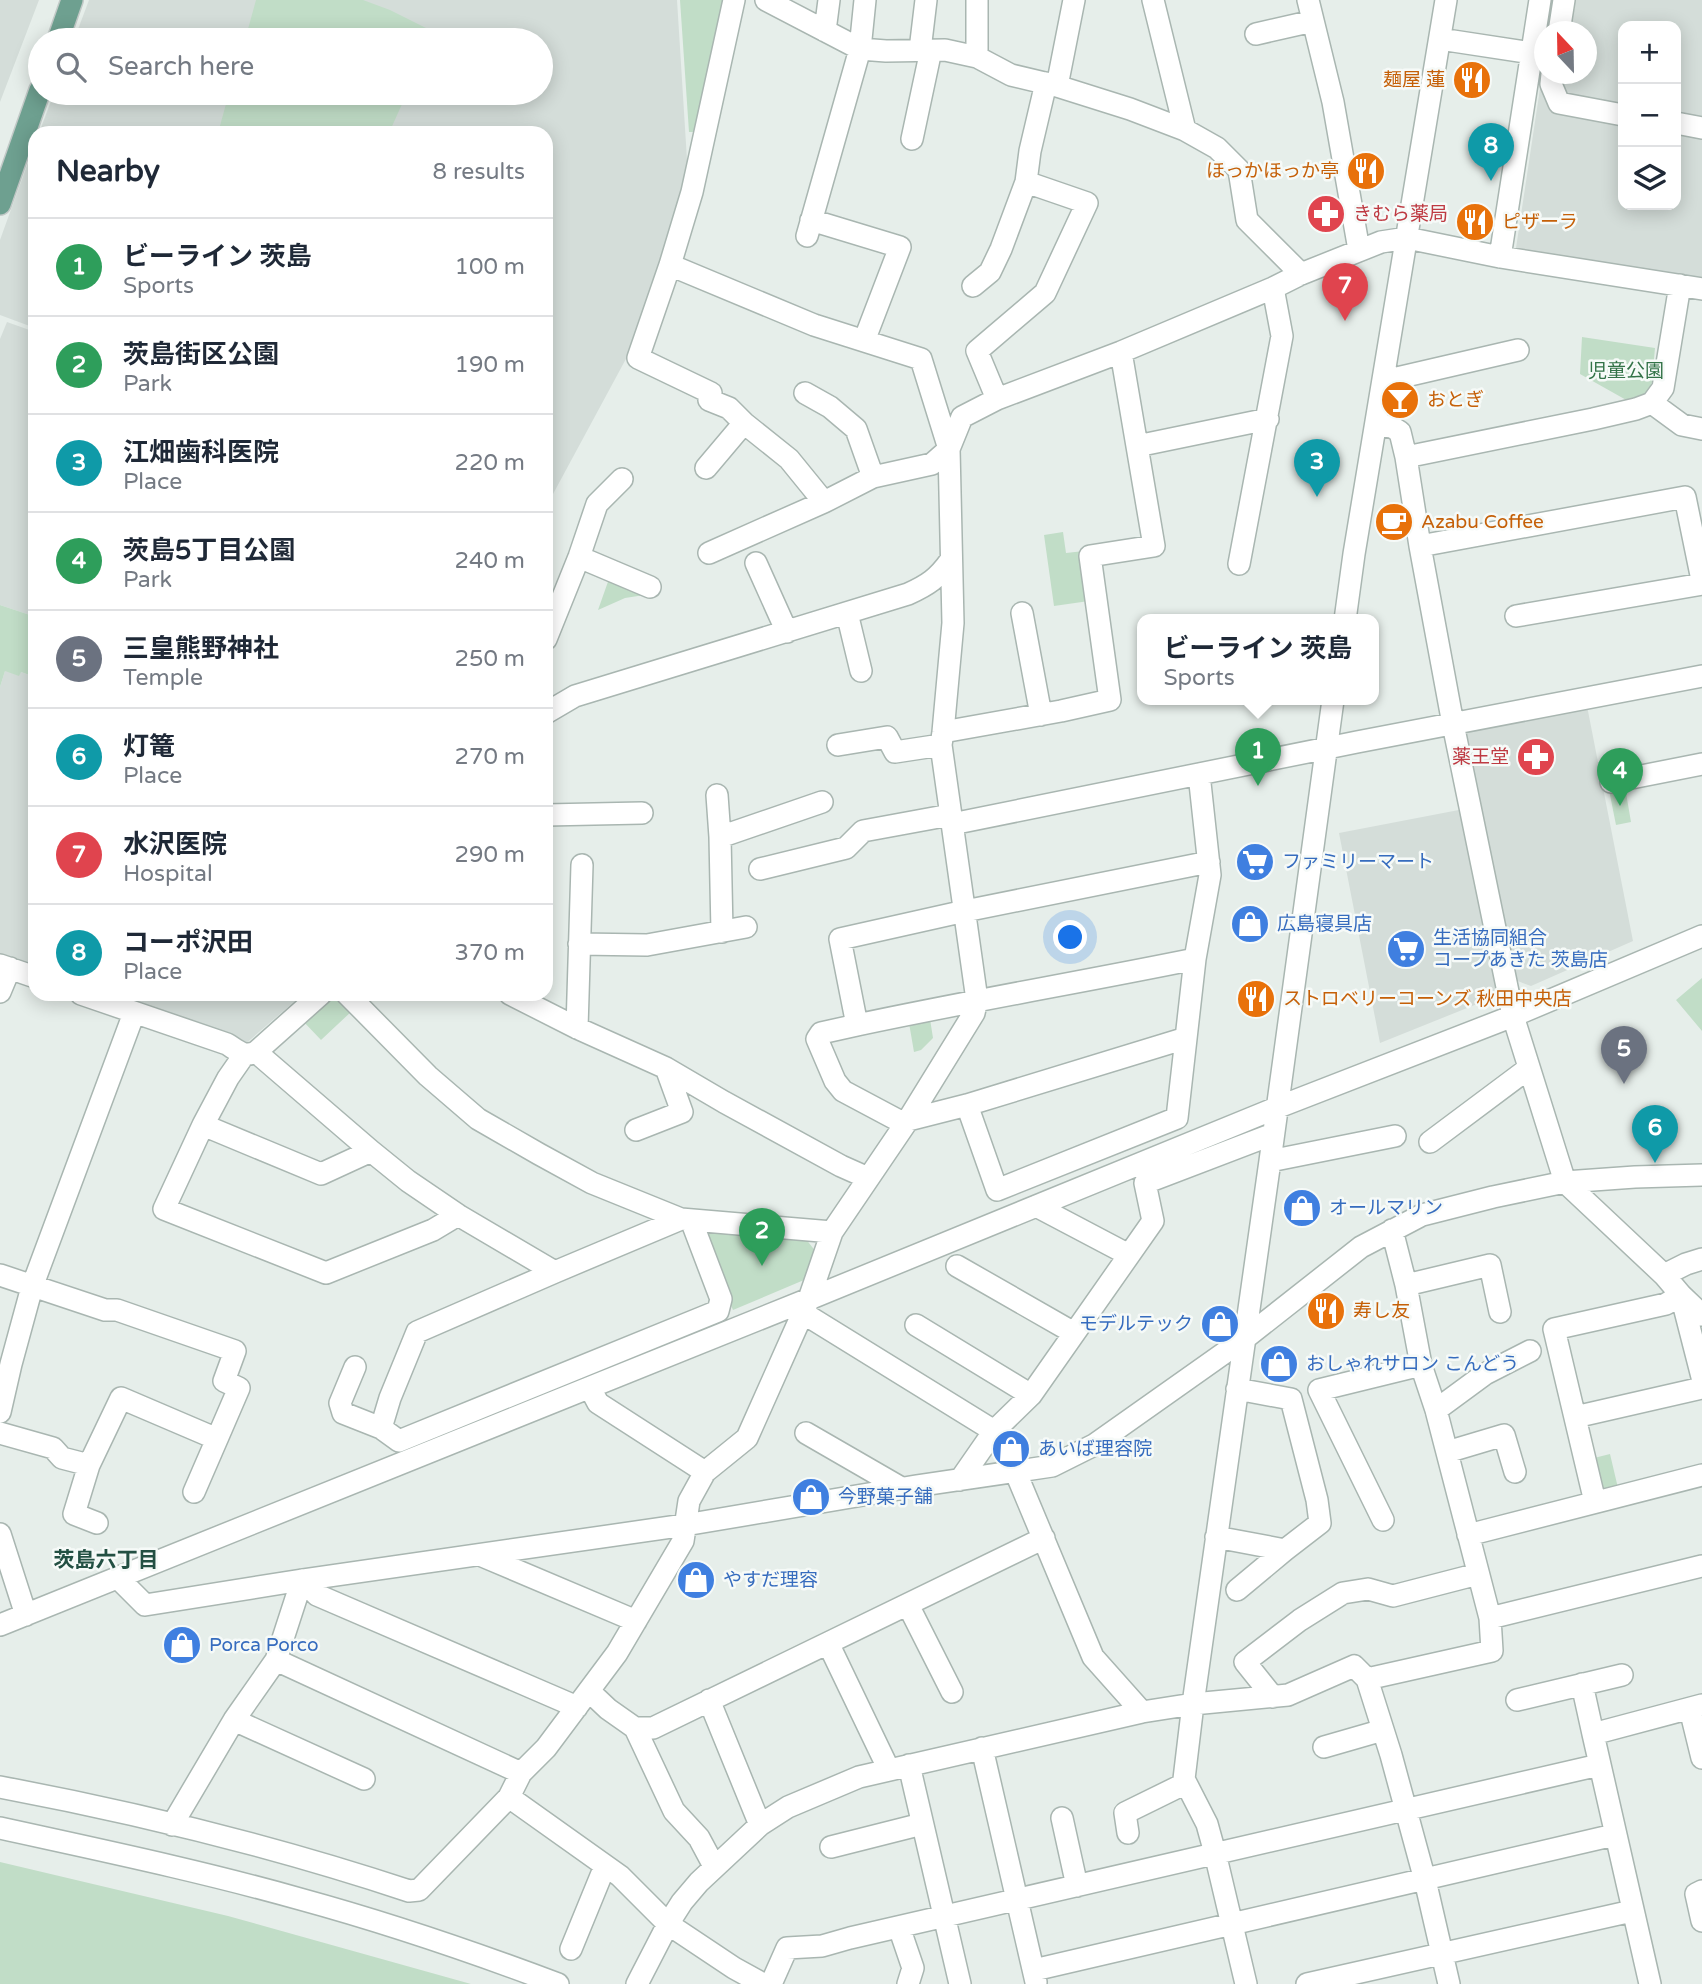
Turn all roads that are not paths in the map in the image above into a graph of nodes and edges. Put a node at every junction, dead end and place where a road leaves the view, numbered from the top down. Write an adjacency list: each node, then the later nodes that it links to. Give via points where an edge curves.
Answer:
1 (72, 0): 16 (main road)
2 (734, 0): 37 (street, via 692,192)
3 (766, 0): 17 (street)
4 (829, 0): 17 (street)
5 (865, 0): 20 (street)
6 (926, 0): 21 (street)
7 (977, 0): 23 (street)
8 (1074, 0): 25 (street)
9 (1153, 0): 30 (street)
10 (1308, 0): 14 (street)
11 (1446, 0): 19 (street)
12 (1540, 0): 22 (street)
13 (1564, 0): 15 (street)
14 (1313, 21): 18 (street); 35 (street, via 1333,102)
15 (1561, 21)
16 (62, 28)
17 (825, 31): 20 (street)
18 (1256, 34)
19 (1440, 39): 22 (street); 34 (street)
20 (860, 49): 21 (street); 43 (street, via 809,228 900,247)
21 (925, 50): 23 (street); 31 (street)
22 (1531, 53): 36 (street)
23 (977, 57): 25 (street, via 1011,75)
24 (1550, 84): 27 (street, via 1559,103)
25 (1051, 85): 30 (street); 32 (street, via 1030,151)
26 (35, 105): 33 (main road)
27 (1618, 114)
28 (1681, 124): 29 (street)
29 (1702, 128)
30 (1185, 130): 38 (street, via 1217,148 1240,170 1247,220)
31 (912, 139)
32 (1026, 182): 40 (street, via 990,272); 48 (street, via 1087,203 1045,293 977,351)
33 (0, 204)
34 (1407, 238): 35 (street); 36 (street); 46 (street)
35 (1359, 250): 38 (street)
36 (1500, 257): 39 (street)
37 (670, 265): 43 (street); 51 (street, via 638,358 711,393 709,400 729,408)
38 (1301, 274): 41 (street)
39 (1680, 285): 42 (street); 49 (street, via 1663,388)
40 (973, 286)
41 (1273, 288): 45 (street); 50 (street, via 1282,336)
42 (1702, 289)
43 (864, 341): 55 (street, via 921,359)
44 (1518, 350): 46 (street)
45 (1121, 352): 48 (street); 54 (street)
46 (1384, 381): 52 (street)
47 (805, 393): 58 (street, via 856,429)
48 (997, 398): 55 (street, via 962,417)
49 (1652, 403): 53 (street, via 1682,425); 56 (street)
50 (1268, 419): 54 (street); 67 (street)
51 (744, 423): 57 (street); 61 (street, via 789,459)
52 (1376, 425): 56 (street, via 1399,432); 72 (street)
53 (1702, 429)
54 (1137, 446): 80 (street, via 1154,546 1090,556 1110,700)
55 (949, 449): 58 (street, via 932,464); 65 (street)
56 (1406, 457): 62 (street)
57 (706, 468)
58 (873, 477): 61 (street)
59 (622, 479): 64 (street, via 597,504)
60 (1694, 496): 62 (street); 68 (street)
61 (824, 502): 63 (street)
62 (1420, 545): 81 (street)
63 (709, 553)
64 (579, 557): 69 (street); 74 (street)
65 (950, 561): 70 (street, via 925,586); 82 (street, via 953,623)
66 (756, 563): 75 (street)
67 (1239, 564)
68 (1702, 582): 73 (street)
69 (650, 587)
70 (847, 613): 75 (street); 76 (street)
71 (1022, 613): 80 (street)
72 (1346, 614)
73 (1516, 616)
74 (553, 622)
75 (787, 632): 79 (street, via 575,696)
76 (862, 671)
77 (1702, 676): 81 (street)
78 (1332, 705): 84 (street)
79 (553, 709)
80 (1041, 715): 82 (street)
81 (1453, 724): 84 (street); 112 (street)
82 (942, 738): 83 (street, via 895,752 887,737); 92 (street)
83 (838, 745)
84 (1326, 748): 86 (street); 120 (street)
85 (1702, 764): 87 (street)
86 (1199, 774): 92 (street); 94 (street)
87 (1611, 782)
88 (718, 795): 93 (street)
89 (822, 802): 93 (street)
90 (642, 813): 91 (street)
91 (553, 815)
92 (951, 820): 96 (street, via 863,831 846,848); 97 (street)
93 (720, 837): 99 (street)
94 (1209, 862): 97 (street); 102 (street)
95 (582, 865): 101 (street)
96 (760, 869)
97 (965, 911): 106 (street); 113 (street, via 839,939)
98 (746, 928): 99 (street)
99 (722, 932): 101 (street, via 647,945)
100 (1702, 936): 112 (street)
101 (579, 944): 114 (street)
102 (1195, 959): 106 (street); 115 (street)
103 (5, 966): 104 (street); 105 (street)
104 (28, 974)
105 (0, 992)
106 (977, 1000): 113 (street); 121 (street, via 974,1013)
107 (101, 1001): 111 (street)
108 (313, 1001): 116 (street)
109 (354, 1001): 134 (street, via 478,1119 592,1183)
110 (524, 1001): 114 (street)
111 (134, 1013): 116 (street); 144 (street)
112 (1513, 1016): 118 (street); 120 (street)
113 (857, 1025): 121 (street, via 821,1033 817,1039 835,1081 843,1091)
114 (577, 1028): 117 (street)
115 (1186, 1038): 119 (street); 119 (street, via 1177,1118 997,1190)
116 (250, 1053): 122 (street, via 228,1078); 127 (street)
117 (666, 1068): 123 (street, via 682,1112); 130 (street)
118 (1529, 1068): 126 (street); 131 (street)
119 (967, 1105): 121 (street)
120 (1276, 1108): 124 (street); 132 (street)
121 (906, 1122): 130 (street)
122 (203, 1125): 127 (street, via 321,1174); 133 (street, via 163,1209 326,1273 433,1230)
123 (636, 1130)
124 (1273, 1134): 128 (street); 137 (street, via 1145,1184 1153,1221)
125 (1395, 1136): 128 (street)
126 (1430, 1142)
127 (371, 1151): 133 (street)
128 (1270, 1161): 151 (street)
129 (1702, 1175): 131 (street)
130 (868, 1178): 136 (street)
131 (1565, 1182): 135 (street, via 1422,1216); 142 (street)
132 (1036, 1206): 137 (street); 146 (street)
133 (458, 1215): 140 (street)
134 (686, 1219): 136 (street); 140 (street); 163 (street, via 721,1299 718,1311 399,1441)
135 (1392, 1230): 143 (street); 151 (street, via 1361,1247)
136 (832, 1232): 146 (street)
137 (1129, 1255): 150 (street)
138 (1702, 1259): 142 (street)
139 (957, 1266): 150 (street)
140 (555, 1272): 163 (street, via 417,1332)
141 (0, 1275): 144 (street)
142 (1664, 1275): 145 (street)
143 (1406, 1285): 147 (street, via 1490,1265); 153 (street)
144 (32, 1287): 161 (street); 167 (street, via 236,1351 225,1381 239,1388)
145 (1681, 1295): 148 (street); 155 (street); 162 (street, via 1666,1304 1554,1329)
146 (806, 1306): 156 (street); 164 (street); 170 (street, via 747,1438)
147 (1500, 1312)
148 (1702, 1315)
149 (916, 1325): 159 (street)
150 (1074, 1333): 159 (street)
151 (1244, 1339): 158 (street); 172 (street, via 1094,1445 1052,1466)
152 (1530, 1352): 160 (street, via 1485,1374)
153 (1422, 1365): 160 (street); 178 (street, via 1319,1390)
154 (355, 1367): 163 (street, via 340,1404 343,1413)
155 (1702, 1377)
156 (590, 1388): 170 (street, via 598,1403); 189 (street)
157 (1702, 1388): 162 (street)
158 (1237, 1389): 183 (street); 185 (street, via 1290,1399 1320,1523)
159 (1031, 1395): 164 (street)
160 (1436, 1410): 168 (street)
161 (0, 1412)
162 (1575, 1416): 177 (street)
163 (381, 1428)
164 (994, 1431): 174 (street)
165 (0, 1433): 169 (street, via 53,1448 62,1458)
166 (806, 1433): 175 (street)
167 (217, 1439): 169 (street, via 121,1398); 176 (street)
168 (1447, 1452): 171 (street, via 1504,1435); 182 (street)
169 (89, 1465): 179 (street, via 74,1514)
170 (705, 1472): 180 (street, via 689,1501)
171 (1515, 1472)
172 (1016, 1473): 174 (street); 184 (street)
173 (1702, 1475): 177 (street)
174 (960, 1480): 175 (street)
175 (903, 1489): 180 (street)
176 (194, 1492)
177 (1595, 1502): 182 (street)
178 (1383, 1520)
179 (97, 1523)
180 (685, 1525): 186 (street); 196 (street, via 683,1541)
181 (0, 1534): 192 (street)
182 (1468, 1535): 188 (street)
183 (1216, 1537): 185 (street); 208 (street)
184 (1044, 1538): 193 (street); 210 (street, via 1093,1657)
185 (1285, 1550): 191 (street)
186 (479, 1555): 190 (street); 196 (street)
187 (1702, 1566): 195 (street)
188 (1478, 1574): 195 (street); 204 (street, via 1393,1596 1368,1589 1343,1593 1245,1662)
189 (118, 1578): 190 (street, via 145,1605); 194 (street)
190 (302, 1580): 199 (street); 205 (street, via 317,1595)
191 (1237, 1590)
192 (8, 1591): 194 (street)
193 (908, 1605): 198 (street); 203 (street)
194 (26, 1615): 197 (street)
195 (1490, 1618): 201 (street, via 1492,1651)
196 (636, 1621): 205 (street)
197 (0, 1625)
198 (828, 1643): 207 (street); 219 (street)
199 (276, 1660): 211 (street); 220 (street)
200 (1622, 1675): 202 (street)
201 (1367, 1679): 204 (street, via 1354,1666); 213 (street)
202 (1582, 1684): 206 (street); 214 (street)
203 (952, 1692)
204 (1273, 1697): 208 (street)
205 (583, 1699): 212 (street); 220 (street)
206 (1517, 1699)
207 (709, 1700): 212 (street, via 653,1728); 229 (street)
208 (1193, 1704): 210 (street); 222 (street)
209 (1696, 1707): 214 (street); 217 (street)
210 (1142, 1712): 216 (street)
211 (234, 1720): 221 (street); 228 (street)
212 (635, 1728): 236 (street, via 674,1811 699,1838)
213 (1383, 1730): 215 (street); 225 (street)
214 (1593, 1734): 218 (street)
215 (1324, 1747)
216 (982, 1748): 219 (street); 240 (street)
217 (1702, 1758)
218 (1599, 1765): 225 (street); 232 (street)
219 (899, 1768): 227 (street); 229 (street, via 859,1777 788,1807)
220 (521, 1773): 224 (street)
221 (364, 1779)
222 (1186, 1783): 231 (street, via 1125,1813); 234 (street)
223 (0, 1787): 228 (street)
224 (509, 1797): 228 (street, via 419,1890 409,1891); 235 (street)
225 (1406, 1808): 234 (street); 237 (street)
226 (1062, 1818): 238 (street)
227 (922, 1824): 233 (street); 242 (street)
228 (172, 1825)
229 (760, 1825): 236 (street)
230 (0, 1828): 251 (street, via 301,1899 458,1947)
231 (1128, 1833)
232 (1615, 1835): 237 (street); 241 (street)
233 (831, 1847)
234 (1215, 1853): 238 (street); 245 (street)
235 (605, 1866): 244 (street); 247 (street)
236 (714, 1866): 244 (street)
237 (1425, 1880): 245 (street); 248 (street)
238 (1077, 1886): 240 (street)
239 (1702, 1891): 243 (street, via 1696,1894)
240 (1016, 1900): 242 (street); 249 (street)
241 (1632, 1911): 248 (street); 250 (street)
242 (944, 1917): 246 (street); 256 (street)
243 (1702, 1921)
244 (668, 1924): 252 (street); 253 (street)
245 (1232, 1924): 249 (street); 257 (street)
246 (898, 1927): 254 (street, via 822,1947 788,1948); 255 (street, via 913,1968)
247 (571, 1948)
248 (1441, 1954): 258 (street); 259 (street)
249 (1035, 1977)
250 (1644, 1983)
251 (558, 1984)
252 (637, 1984)
253 (763, 1984)
254 (771, 1984)
255 (908, 1984)
256 (960, 1984)
257 (1246, 1984)
258 (1307, 1984)
259 (1449, 1984)

